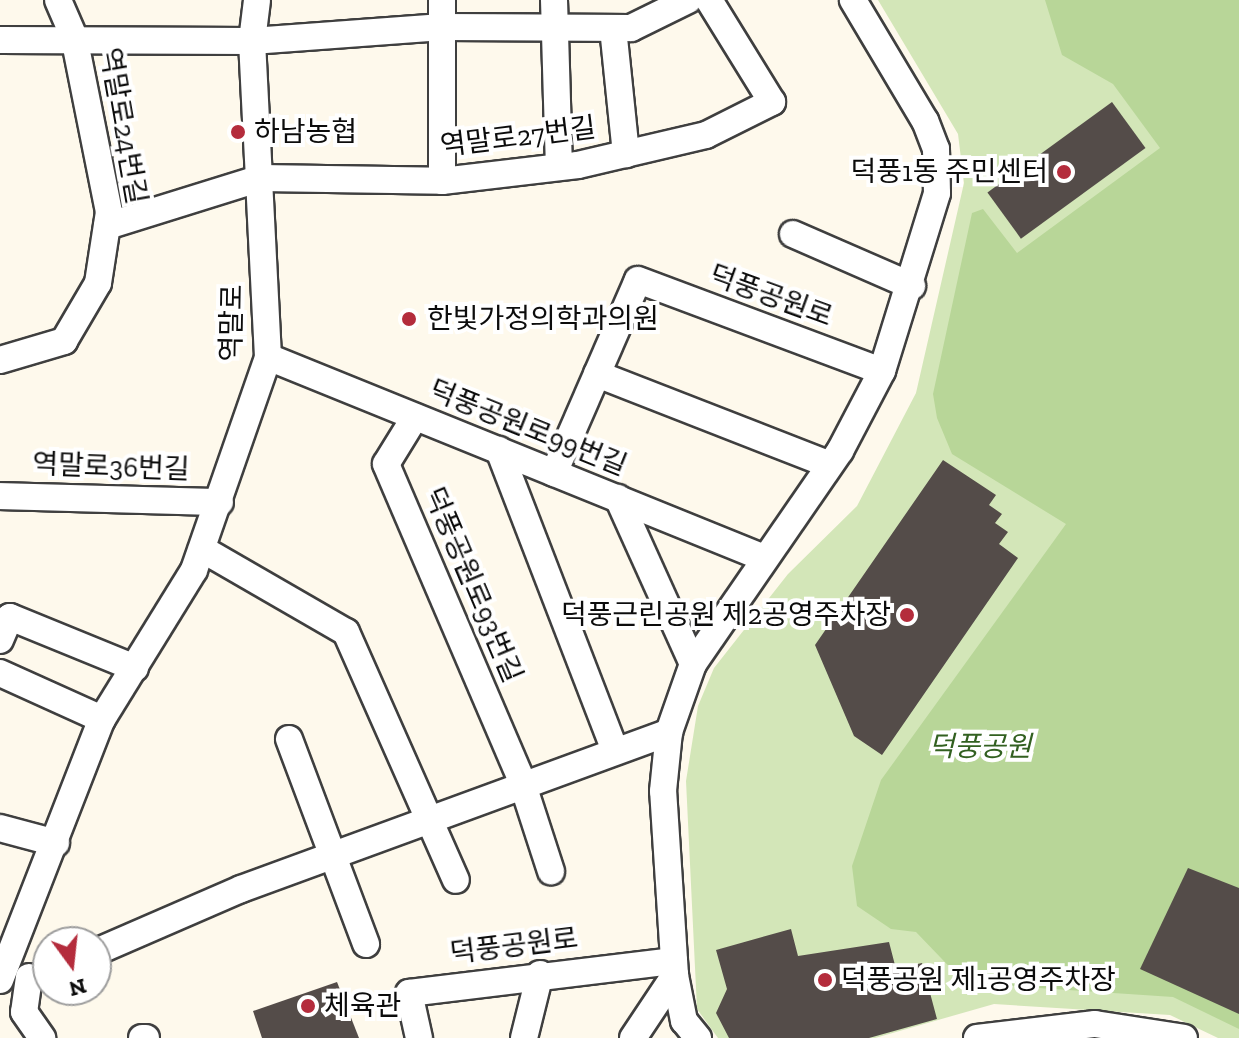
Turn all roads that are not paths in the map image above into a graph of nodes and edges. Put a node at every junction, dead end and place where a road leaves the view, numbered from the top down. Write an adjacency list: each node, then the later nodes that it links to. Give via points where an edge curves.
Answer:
1 (58, 0): 11 (street, 역말로24번길)
2 (257, 0): 13 (street, 역말로)
3 (442, 0): 8 (street)
4 (554, 0): 9 (street)
5 (688, 0): 10 (street, 역말로24번길, via 631,28)
6 (709, 0): 14 (street, 역말로27번길, via 772,102 706,135)
7 (853, 0): 20 (street, via 936,149 937,193)
8 (442, 27): 9 (street, 역말로24번길); 13 (street, 역말로24번길); 17 (street)
9 (561, 28): 10 (street, 역말로24번길); 15 (street)
10 (613, 28): 14 (street)
11 (74, 37): 12 (street, 역말로24번길); 13 (street, 역말로24번길); 18 (street, 역말로24번길)
12 (0, 40)
13 (252, 41): 16 (street, 역말로)
14 (626, 154): 15 (street, 역말로27번길)
15 (559, 167): 17 (street, 역말로27번길)
16 (261, 178): 17 (street, 역말로27번길); 18 (street, 역말로27번길); 21 (street, 역말로)
17 (442, 181)
18 (107, 226): 22 (street, 역말로24번길, via 98,283 64,341)
19 (793, 234): 20 (street)
20 (912, 286): 23 (street)
21 (268, 357): 25 (street, 덕풍공원로99번길); 31 (street, 역말로)
22 (0, 360)
23 (882, 371): 24 (street, 덕풍공원로, via 638,280); 27 (street)
24 (597, 374): 27 (street); 28 (street)
25 (415, 417): 26 (street, 덕풍공원로99번길); 42 (street, 덕풍공원로93번길, via 386,464)
26 (499, 450): 28 (street, 덕풍공원로99번길); 41 (street)
27 (828, 464): 33 (street)
28 (554, 473): 30 (street, 덕풍공원로99번길)
29 (0, 496): 31 (street, 역말로36번길)
30 (618, 498): 33 (street, 덕풍공원로99번길); 35 (street)
31 (220, 502): 32 (street, 역말로)
32 (202, 549): 36 (street, 역말로); 43 (street, via 346,632 363,655)
33 (764, 558): 35 (street)
34 (0, 640): 36 (street, via 10,617)
35 (693, 664): 39 (street)
36 (135, 668): 38 (street, 역말로)
37 (0, 673): 38 (street)
38 (102, 719): 45 (street, 역말로)
39 (669, 732): 41 (street); 51 (street, via 663,791)
40 (289, 739): 46 (street)
41 (615, 750): 42 (street)
42 (522, 782): 43 (street); 47 (street)
43 (427, 819): 46 (street); 48 (street)
44 (0, 828): 45 (street)
45 (56, 843): 54 (street, 역말로)
46 (336, 853): 49 (street); 50 (street)
47 (551, 871)
48 (456, 880)
49 (366, 944)
50 (112, 945)
51 (675, 968): 52 (street, 덕풍공원로); 61 (street); 62 (street, via 684,1021)
52 (540, 974): 59 (street, 덕풍공원로, via 409,993); 60 (street)
53 (32, 976): 54 (street)
54 (0, 981)
55 (32, 991): 58 (street, via 24,1012)
56 (1027, 1033): 57 (street); 63 (street)
57 (1123, 1033): 64 (street)
58 (42, 1038)
59 (419, 1038)
60 (524, 1038)
61 (633, 1038)
62 (698, 1038)
63 (977, 1038)
64 (1184, 1038)

